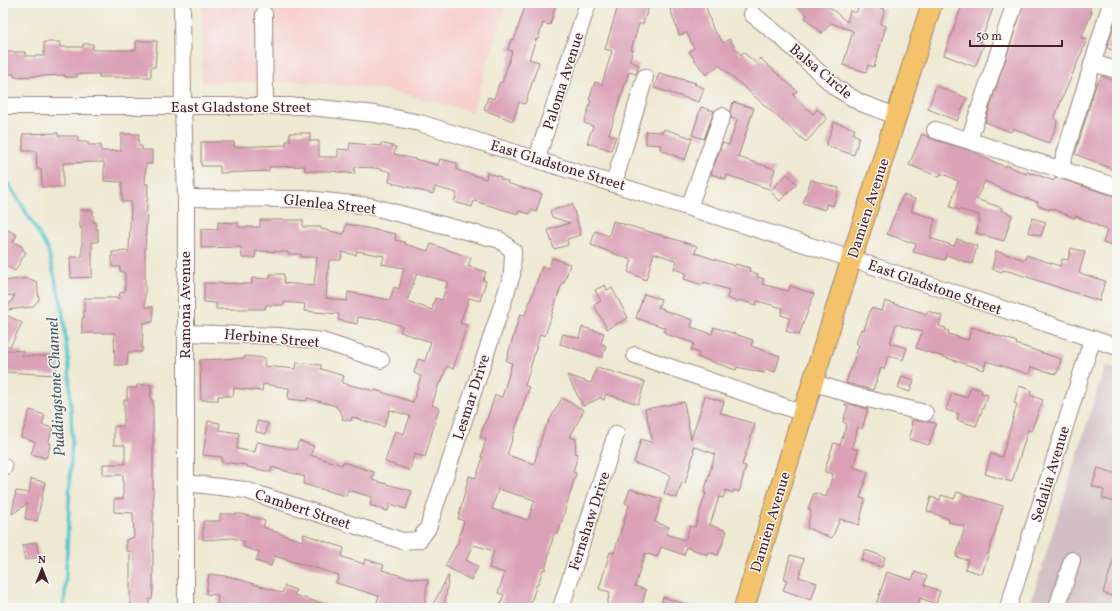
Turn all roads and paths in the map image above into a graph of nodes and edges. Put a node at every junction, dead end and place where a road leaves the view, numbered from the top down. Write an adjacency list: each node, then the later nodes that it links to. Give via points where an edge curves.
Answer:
1 (182, 3): 12 (street, Ramona Avenue)
2 (588, 3): 18 (street, Paloma Avenue)
3 (932, 3): 15 (main road, Damien Avenue)
4 (1015, 3): 17 (street)
5 (1111, 3): 8 (street)
6 (264, 14): 13 (street)
7 (752, 14): 15 (street, Balsa Circle, via 836,88 861,104)
8 (1092, 63): 9 (street); 19 (street)
9 (1117, 70)
10 (645, 77): 20 (street)
11 (3, 106): 12 (street, East Gladstone Street)
12 (183, 106): 13 (street, East Gladstone Street); 22 (street, Ramona Avenue)
13 (265, 106): 18 (street, East Gladstone Street, via 329,108 375,114 420,123)
14 (722, 116): 23 (street)
15 (896, 116): 25 (main road, Damien Avenue)
16 (935, 130): 17 (street)
17 (968, 140): 19 (street)
18 (537, 158): 20 (street, East Gladstone Street)
19 (1060, 170): 21 (street)
20 (614, 183): 23 (street, East Gladstone Street)
21 (1117, 187)
22 (186, 198): 24 (street, Glenlea Street, via 306,199 370,206 500,240); 26 (street, Ramona Avenue)
23 (689, 207): 25 (street, East Gladstone Street)
24 (513, 251): 36 (street, Lesmar Drive, via 512,275 428,528)
25 (852, 259): 27 (street, East Gladstone Street); 31 (main road, Damien Avenue)
26 (185, 333): 30 (street, Herbine Street, via 280,336 322,341); 35 (street, Ramona Avenue)
27 (1092, 340): 28 (street, East Gladstone Street); 41 (street, Sedalia Avenue)
28 (1116, 343)
29 (635, 355): 32 (street)
30 (380, 360)
31 (812, 382): 32 (main road, Damien Avenue); 33 (street)
32 (802, 413): 40 (main road, Damien Avenue)
33 (925, 413)
34 (616, 434): 39 (street, Fernshaw Drive)
35 (186, 483): 36 (street, Cambert Street, via 245,490 403,541); 38 (street, Ramona Avenue)
36 (419, 540)
37 (1072, 560): 42 (street)
38 (186, 608)
39 (561, 608)
40 (744, 608)
41 (1008, 608)
42 (1057, 608)

